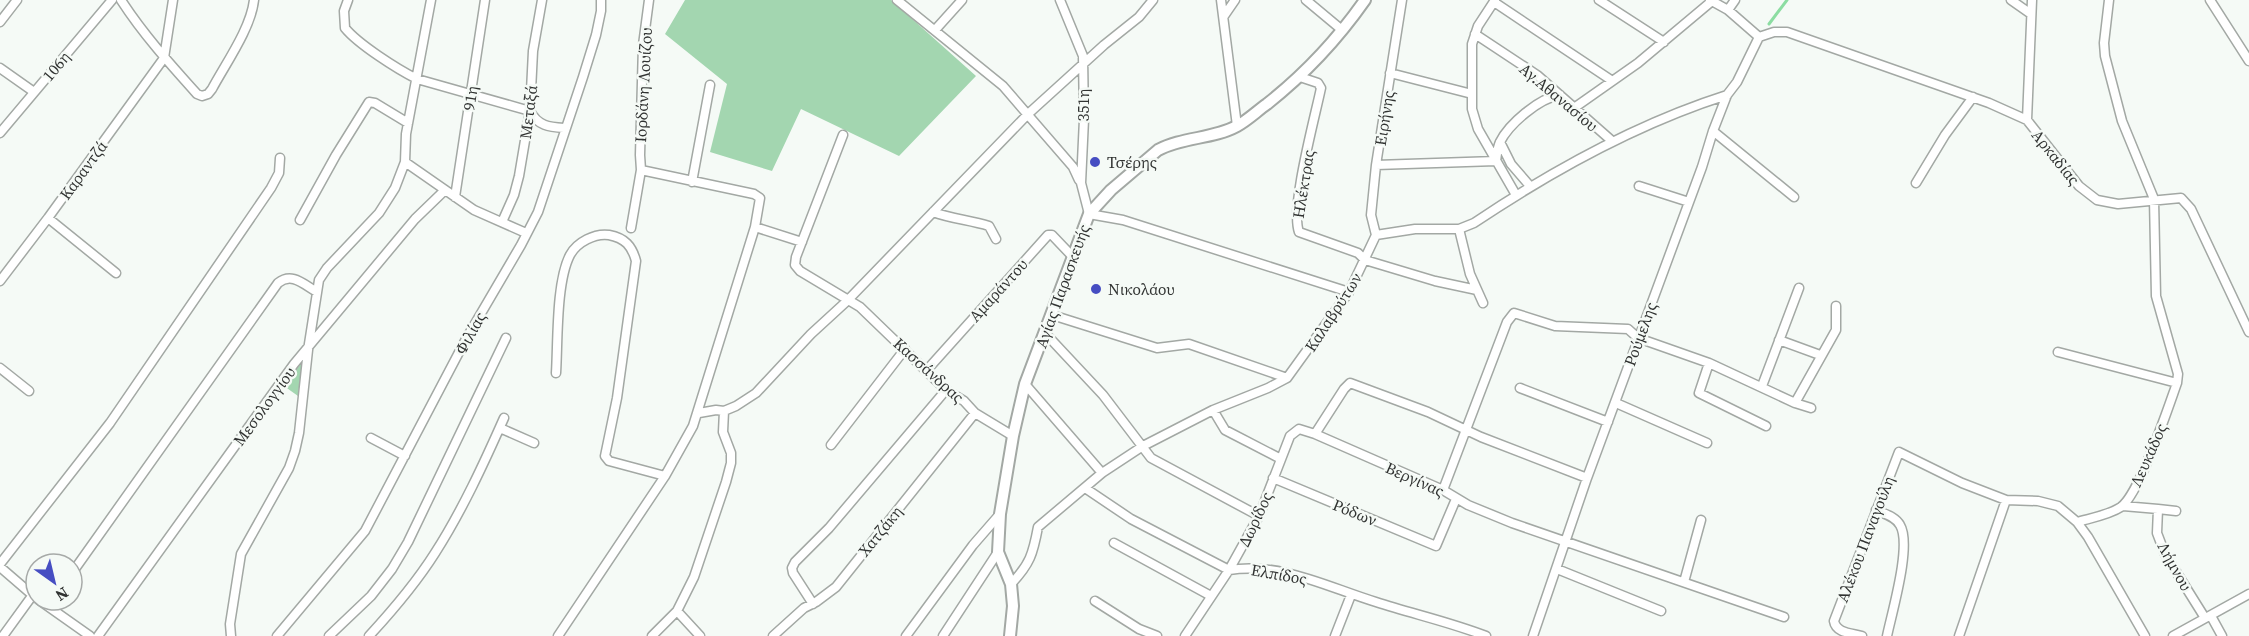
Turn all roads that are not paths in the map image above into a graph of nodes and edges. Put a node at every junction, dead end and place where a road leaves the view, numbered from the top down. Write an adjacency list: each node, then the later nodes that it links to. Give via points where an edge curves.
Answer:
1 (17, 0): 32 (street)
2 (112, 0): 47 (street, 106η)
3 (121, 0): 38 (street)
4 (173, 0): 38 (street)
5 (254, 0): 38 (street, via 246,26 208,94 197,94)
6 (348, 0): 44 (street, via 345,28)
7 (431, 0): 44 (street)
8 (485, 0): 48 (street, 91η)
9 (542, 0): 54 (street, Μεταξά, via 533,51)
10 (601, 0): 59 (street, Φιλίας, via 596,35)
11 (650, 0): 69 (street, Ιορδάνη Λουίζου, via 643,45)
12 (897, 0): 33 (street)
13 (962, 0): 33 (street)
14 (1060, 0): 40 (street, 351η)
15 (1153, 0): 40 (street, via 1139,17)
16 (1221, 0): 31 (street)
17 (1235, 0): 31 (street)
18 (1306, 0): 34 (street)
19 (1365, 0): 34 (street, Αγίας Παρασκευής)
20 (1402, 0): 42 (street, Ειρήνης)
21 (1599, 0): 37 (street)
22 (1711, 0): 29 (street); 37 (street)
23 (1735, 0): 29 (street)
24 (2011, 0): 30 (street)
25 (2032, 0): 30 (street)
26 (2109, 0): 79 (street, via 2105,56 2122,122)
27 (2210, 0): 39 (street)
28 (1494, 1): 35 (street); 45 (street)
29 (1728, 10): 36 (street)
30 (2031, 14): 56 (street)
31 (1224, 16): 58 (street)
32 (0, 22)
33 (935, 30): 55 (street, via 1003,86)
34 (1342, 30): 43 (street, Αγίας Παρασκευής)
35 (1475, 34): 49 (street); 50 (street, Αγ.Αθανασίου, via 1538,75)
36 (1759, 37): 51 (street, Ρούμελης); 52 (street, Αρκαδίας, via 1787,32)
37 (1664, 42): 45 (street)
38 (164, 58): 83 (street, Καραντζά)
39 (2249, 61)
40 (1083, 63): 55 (street); 71 (street, 351η)
41 (0, 68): 47 (street)
42 (1390, 73): 49 (street); 68 (street, Ειρήνης)
43 (1300, 77): 58 (street, Αγίας Παρασκευής); 94 (street, Ηλέκτρας, via 1318,83 1321,88 1296,226 1304,235 1358,253)
44 (417, 79): 48 (street); 57 (street)
45 (1611, 80): 53 (street)
46 (710, 85): 70 (street)
47 (34, 92): 61 (street, 106η)
48 (470, 94): 54 (street); 77 (street, 91η)
49 (1472, 94): 66 (street, via 1474,120)
50 (1560, 95): 53 (street, Αγ.Αθανασίου); 64 (street, via 1546,98 1533,108)
51 (1727, 95): 60 (street, Ρούμελης); 63 (street)
52 (1973, 97): 56 (street, Αρκαδίας); 72 (street)
53 (1574, 108): 63 (street, Αγ.Αθανασίου)
54 (531, 111): 59 (street, via 542,125); 85 (street, Μεταξά, via 519,176)
55 (1029, 114): 71 (street); 81 (street)
56 (2027, 120): 79 (street, Αρκαδίας, via 2089,196 2108,203)
57 (408, 123): 67 (street); 84 (street, via 369,102)
58 (1237, 126): 82 (street, Αγίας Παρασκευής, via 1158,150)
59 (564, 129): 89 (street, Φιλίας, via 538,212)
60 (1713, 131): 78 (street); 80 (street, Ρούμελης)
61 (0, 133)
62 (843, 135): 92 (street)
63 (1612, 141): 73 (street)
64 (1500, 142): 66 (street); 73 (street, via 1511,164)
65 (280, 158): 166 (street, via 279,173 271,188 110,423)
66 (1496, 161): 68 (street); 76 (street)
67 (405, 162): 75 (street); 99 (street, via 391,195 327,268)
68 (1376, 165): 90 (street, Ειρήνης, via 1371,215)
69 (641, 170): 70 (street); 87 (street, Ιορδάνη Λουίζου)
70 (692, 182): 86 (street, via 760,198)
71 (1081, 183): 82 (street, 351η)
72 (1916, 183)
73 (1530, 186): 76 (street)
74 (1639, 186): 80 (street)
75 (445, 190): 77 (street); 111 (street, Μεσολογγίου, via 415,219)
76 (1516, 195): 88 (street)
77 (455, 197): 85 (street, via 484,216)
78 (1794, 197)
79 (2154, 199): 105 (street, Αρκαδίας, via 2181,198 2191,208); 119 (street, via 2156,296)
80 (1689, 202): 107 (street, Ρούμελης)
81 (933, 212): 91 (street, via 989,226); 101 (street)
82 (1089, 214): 93 (street, Αγίας Παρασκευής); 100 (street, via 1123,220)
83 (48, 218): 95 (street); 96 (street, Καραντζά)
84 (300, 220)
85 (502, 222): 89 (street)
86 (755, 227): 92 (street); 130 (street)
87 (631, 228)
88 (1459, 230): 90 (street, via 1415,229); 98 (street)
89 (526, 233): 144 (street, Φιλίας)
90 (1376, 235): 94 (street, Καλαβρύτων)
91 (996, 239)
92 (802, 242): 101 (street, Κασσάνδρας, via 795,265)
93 (1074, 257): 104 (street, Αγίας Παρασκευής); 116 (street, Αμαράντου, via 1048,235)
94 (1365, 260): 98 (street); 100 (street, Καλαβρύτων)
95 (116, 273)
96 (0, 280)
97 (1799, 288): 109 (street)
98 (1476, 290): 102 (street)
99 (316, 292): 111 (street); 165 (street, via 290,277 278,283)
100 (1348, 292): 118 (street, Καλαβρύτων)
101 (847, 301): 110 (street, Κασσάνδρας, via 860,307); 129 (street, via 756,393)
102 (1483, 303)
103 (1836, 306): 113 (street, via 1836,330)
104 (1052, 315): 106 (street, Αγίας Παρασκευής); 118 (street, via 1157,348 1189,344)
105 (2249, 332)
106 (1045, 333): 120 (street, Αγίας Παρασκευής); 143 (street, via 1103,394)
107 (1638, 338): 114 (street); 125 (street, Ρούμελης); 136 (street, via 1628,329 1555,326 1514,314 1507,322)
108 (506, 339): 189 (street, via 392,569 371,596)
109 (1779, 340): 113 (street); 121 (street)
110 (905, 349): 116 (street, Κασσάνδρας); 142 (street)
111 (308, 350): 186 (street, Μεσολογγίου); 187 (street, via 295,451 241,554)
112 (2058, 352): 119 (street)
113 (1820, 355): 126 (street)
114 (1709, 363): 121 (street); 134 (street, via 1699,393)
115 (0, 368): 124 (street)
116 (926, 371): 123 (street, Κασσάνδρας)
117 (556, 373): 147 (street, via 562,280 569,256 585,240 603,234 618,237 628,243 636,261 605,456 609,461)
118 (1287, 378): 128 (street, Καλαβρύτων)
119 (2177, 383): 154 (street, Λευκάδος, via 2143,472)
120 (1025, 384): 138 (street, Αγίας Παρασκευής); 146 (street)
121 (1762, 386): 126 (street)
122 (1520, 388): 133 (street)
123 (946, 390): 131 (street, Κασσάνδρας); 176 (street, via 829,528 795,562 793,573)
124 (29, 391)
125 (1616, 403): 133 (street, Ρούμελης); 141 (street)
126 (1795, 403): 127 (street)
127 (1811, 408)
128 (1213, 410): 143 (street, Καλαβρύτων); 145 (street, via 1225,430)
129 (724, 411): 130 (street); 177 (street, via 723,432 731,463 694,577)
130 (699, 413): 147 (street)
131 (975, 413): 138 (street, Κασσάνδρας); 176 (street, Χατζάκη, via 836,587)
132 (504, 418): 135 (street)
133 (1608, 422): 149 (street, Ρούμελης)
134 (1766, 426)
135 (500, 428): 140 (street); 190 (street, via 435,552)
136 (1466, 429): 137 (street, via 1350,383); 149 (street); 151 (street)
137 (1315, 434): 145 (street, via 1295,430); 151 (street, Βεργίνας)
138 (1013, 436): 158 (street, Αγίας Παρασκευής)
139 (370, 438): 144 (street)
140 (534, 443)
141 (1707, 443)
142 (831, 445)
143 (1143, 446): 146 (street, Καλαβρύτων); 159 (street, via 1151,458)
144 (405, 456): 188 (street, Φιλίας, via 365,531)
145 (1281, 459): 148 (street, Δωρίδος)
146 (1102, 473): 150 (street, Καλαβρύτων)
147 (665, 476): 191 (street)
148 (1273, 478): 152 (street, Ρόδων, via 1436,546); 159 (street, Δωρίδος)
149 (1587, 478): 162 (street, Ρούμελης)
150 (1084, 488): 167 (street, Ελπίδος, via 1131,519); 170 (street, Καλαβρύτων, via 1038,527 1028,565)
151 (1443, 490): 152 (street, Βεργίνας)
152 (1456, 499): 162 (street, Βεργίνας)
153 (2006, 500): 156 (street, Αλέκου Παναγούλη, via 1899,452); 161 (street, via 2058,506); 204 (street)
154 (2123, 506): 155 (street); 161 (street, Λευκάδος)
155 (2158, 509): 157 (street); 182 (street, Λήμνου, via 2157,533 2165,554)
156 (1876, 510): 202 (street, Αλέκου Παναγούλη, via 1834,621 1839,630); 203 (street, via 1894,519 1904,537 1904,555)
157 (2176, 511)
158 (1000, 514): 164 (street, Αγίας Παρασκευής); 194 (street)
159 (1259, 516): 167 (street, Δωρίδος)
160 (1701, 520): 169 (street)
161 (2077, 522): 205 (street)
162 (1566, 542): 168 (street, Ρούμελης); 169 (street, Βεργίνας)
163 (1114, 543): 174 (street)
164 (998, 552): 170 (street, Αγίας Παρασκευής); 195 (street)
165 (84, 556)
166 (0, 566): 171 (street)
167 (1229, 570): 173 (street, Ελπίδος, via 1298,574); 174 (street, Δωρίδος)
168 (1557, 570): 178 (street); 201 (street, Ρούμελης)
169 (1684, 582): 181 (street, Βεργίνας)
170 (1011, 584): 196 (street, Αγίας Παρασκευής, via 1014,606)
171 (24, 587)
172 (2249, 594): 182 (street)
173 (1351, 595): 199 (street); 200 (street, Ελπίδος)
174 (1211, 596): 198 (street, Δωρίδος)
175 (1095, 602): 197 (street)
176 (813, 604): 193 (street, Χατζάκη)
177 (677, 611): 183 (street); 192 (street)
178 (1661, 611)
179 (24, 612): 184 (street)
180 (62, 612): 185 (street)
181 (1784, 617)
182 (2208, 617): 206 (street); 207 (street, Λήμνου)
183 (657, 634)
184 (3, 636)
185 (90, 636)
186 (98, 636)
187 (231, 636)
188 (277, 636)
189 (329, 636)
190 (369, 636)
191 (558, 636)
192 (700, 636)
193 (774, 636)
194 (906, 636)
195 (943, 636)
196 (1010, 636)
197 (1157, 636)
198 (1185, 636)
199 (1335, 636)
200 (1486, 636)
201 (1533, 636)
202 (1862, 636)
203 (1887, 636)
204 (1959, 636)
205 (2145, 636)
206 (2173, 636)
207 (2222, 636)

